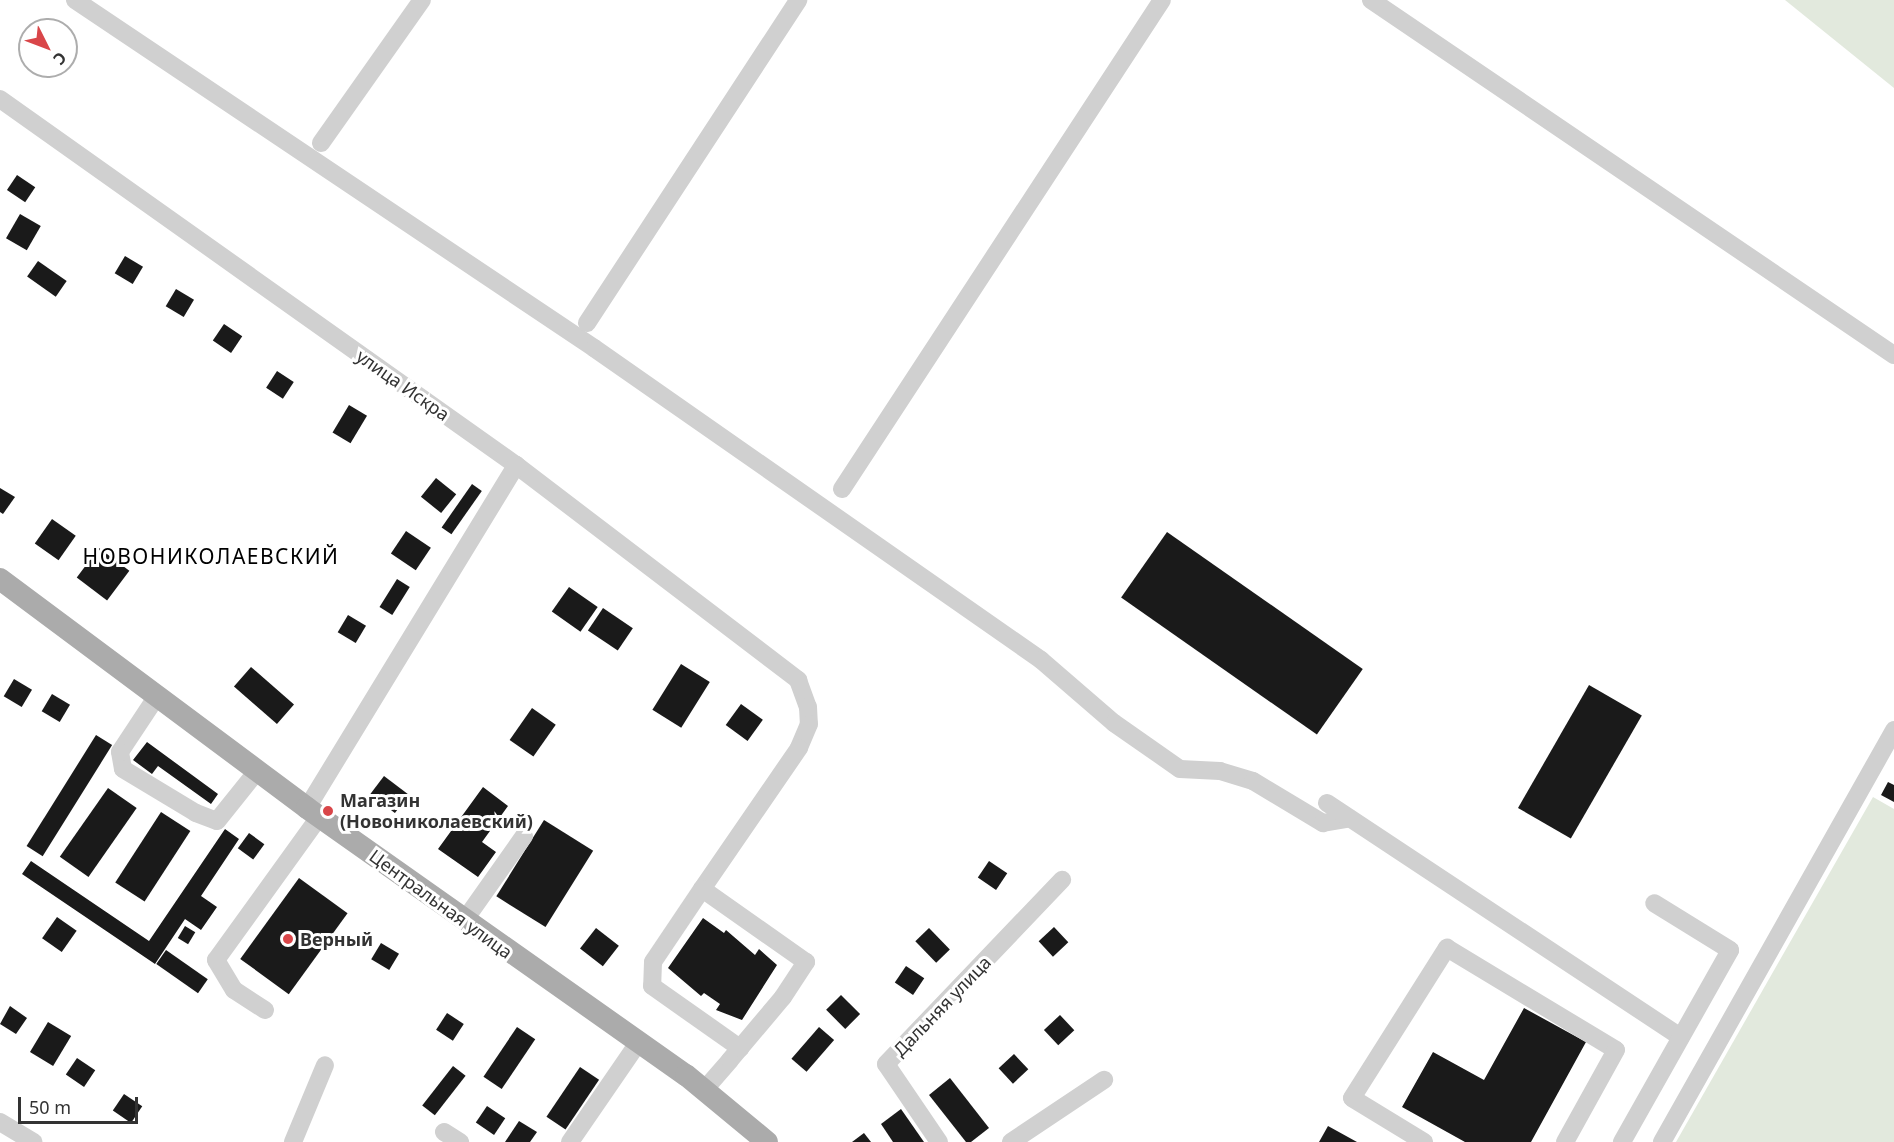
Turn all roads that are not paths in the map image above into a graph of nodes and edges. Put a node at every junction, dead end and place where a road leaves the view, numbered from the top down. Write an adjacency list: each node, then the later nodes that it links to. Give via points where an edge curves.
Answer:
1 (75, 0): 18 (street, via 604,354 1041,660 1114,723 1180,769 1220,771 1253,781 1323,823)
2 (423, 0): 7 (street)
3 (798, 0): 8 (street)
4 (1162, 0): 11 (street)
5 (1371, 0): 9 (street)
6 (0, 99): 10 (street, улица Искра)
7 (321, 143)
8 (587, 323)
9 (1894, 355)
10 (516, 465): 17 (street); 21 (street, улица Искра, via 798,680 810,724 798,748)
11 (842, 489)
12 (0, 579): 13 (main road, Центральная улица)
13 (157, 696): 15 (main road, Центральная улица); 15 (street, via 120,752 123,769 196,813 217,821)
14 (1894, 730): 43 (street)
15 (257, 771): 17 (main road, Центральная улица)
16 (1327, 803): 18 (street)
17 (313, 812): 23 (main road, Центральная улица); 24 (street, via 216,960 234,990)
18 (1350, 818): 25 (street)
19 (524, 836): 23 (street)
20 (1062, 880): 38 (street, Дальняя улица, via 886,1064)
21 (702, 888): 27 (street, via 653,962 652,986); 27 (street, via 806,962 783,997)
22 (1654, 903): 25 (street, via 1730,950)
23 (465, 921): 26 (main road, Центральная улица)
24 (265, 1010)
25 (1681, 1037): 42 (street)
26 (638, 1043): 30 (main road, Центральная улица); 36 (street)
27 (740, 1048): 30 (street)
28 (325, 1065): 34 (street)
29 (1104, 1080): 39 (street)
30 (705, 1089): 37 (main road, Центральная улица)
31 (0, 1122): 33 (street)
32 (444, 1132): 35 (street)
33 (33, 1142)
34 (293, 1142)
35 (460, 1142)
36 (570, 1142)
37 (767, 1142)
38 (939, 1142)
39 (1011, 1142)
40 (1424, 1142): 41 (street, via 1352,1098 1447,948 1616,1050)
41 (1565, 1142)
42 (1622, 1142)
43 (1662, 1142)

